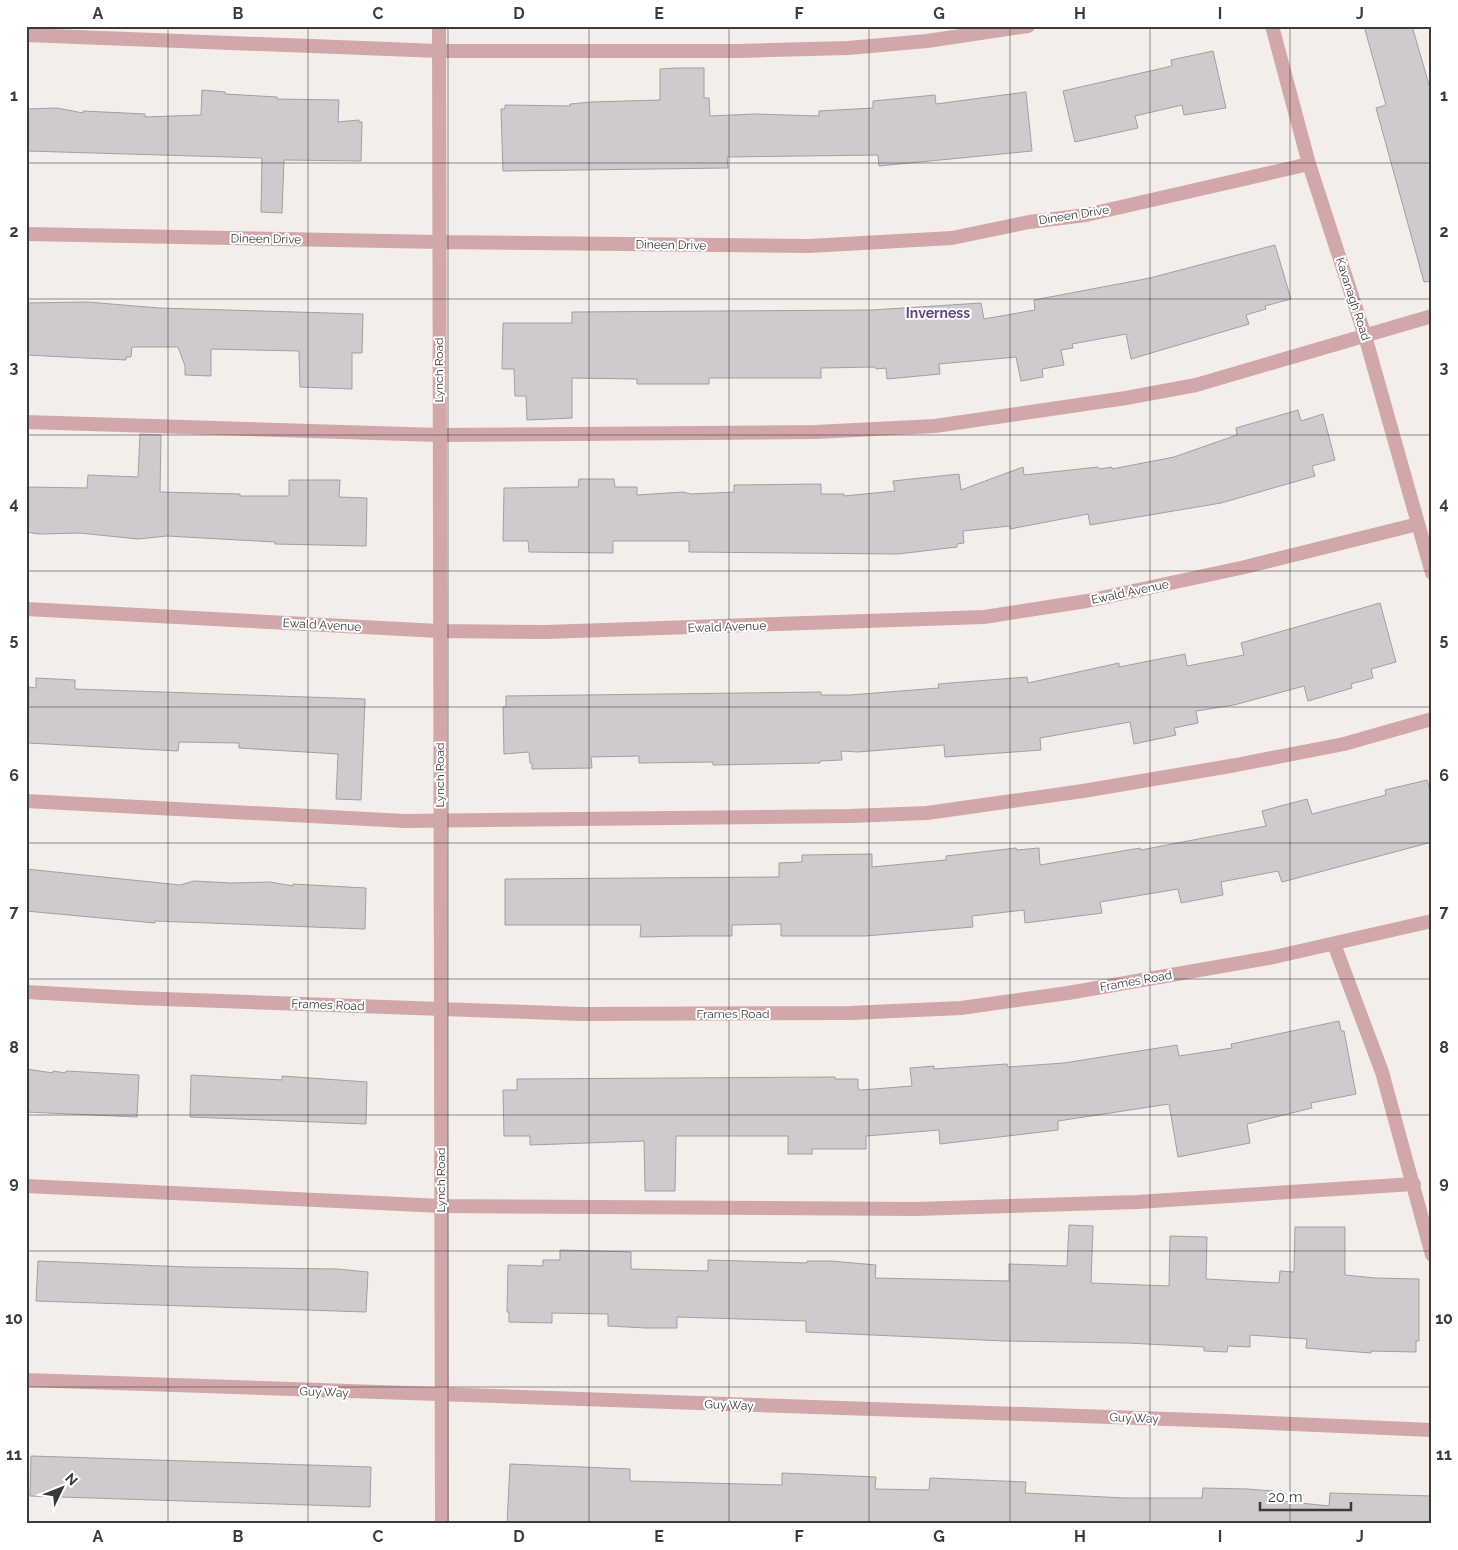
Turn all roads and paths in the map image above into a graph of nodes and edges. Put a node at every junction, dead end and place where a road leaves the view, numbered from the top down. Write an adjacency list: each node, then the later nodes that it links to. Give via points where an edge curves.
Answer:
1 (439, 26): 5 (street, Lynch Road)
2 (1028, 26): 5 (street, via 927,41 848,48)
3 (1272, 26): 6 (street, Kavanagh Road)
4 (26, 35): 5 (street)
5 (439, 51): 8 (street, Lynch Road)
6 (1308, 164): 8 (street, Dineen Drive, via 1086,216 1029,222 952,238 809,246); 10 (street, Kavanagh Road)
7 (26, 234): 8 (street, Dineen Drive)
8 (439, 242): 12 (street, Lynch Road)
9 (1432, 316): 10 (street)
10 (1365, 336): 12 (street, via 1196,385 935,426 815,432); 13 (street, Kavanagh Road)
11 (26, 422): 12 (street)
12 (439, 435): 16 (street, Lynch Road)
13 (1418, 524): 14 (street, Kavanagh Road); 16 (street, Ewald Avenue, via 1245,567 1087,601 984,617 546,632)
14 (1432, 572)
15 (26, 609): 16 (street, Ewald Avenue)
16 (439, 630): 19 (street, Lynch Road)
17 (1432, 719): 19 (street, via 1344,744 1236,765 1083,791 927,812 850,816)
18 (26, 801): 19 (street)
19 (440, 821): 23 (street, Lynch Road)
20 (1432, 921): 21 (street, Frames Road)
21 (1334, 944): 23 (street, Frames Road, via 1068,993 961,1008 850,1014 582,1014); 24 (street, via 1382,1072)
22 (26, 992): 23 (street, Frames Road)
23 (440, 1009): 26 (street, Lynch Road)
24 (1414, 1184): 26 (street, via 1137,1202 916,1209); 27 (street)
25 (26, 1186): 26 (street)
26 (441, 1206): 29 (street, Lynch Road)
27 (1432, 1254)
28 (26, 1380): 29 (street, Guy Way)
29 (441, 1395): 30 (street, Guy Way); 31 (street, Lynch Road)
30 (1432, 1430)
31 (442, 1524)

